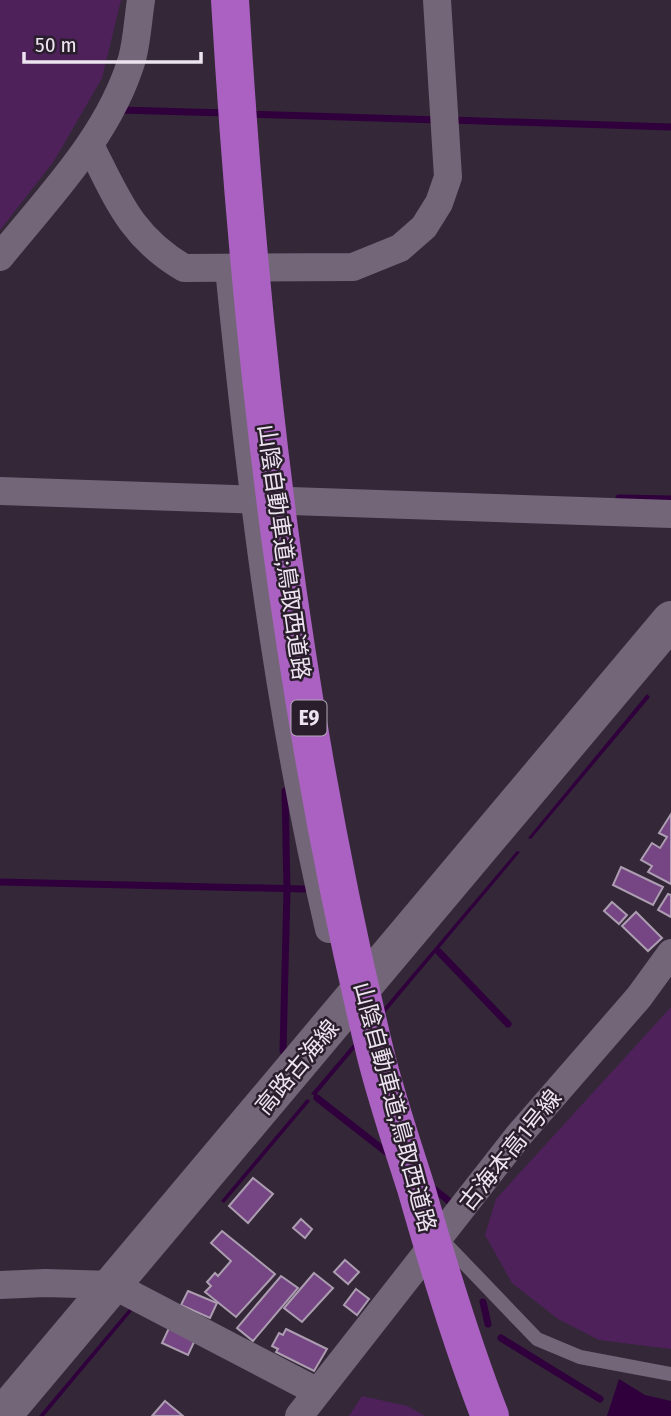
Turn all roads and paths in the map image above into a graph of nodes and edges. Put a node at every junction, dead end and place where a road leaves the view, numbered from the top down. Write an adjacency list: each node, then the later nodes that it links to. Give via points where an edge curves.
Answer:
1 (141, 0): 5 (street, via 132,59)
2 (230, 0): 21 (highway, 山陰自動車道;鳥取西道路 / E9, via 260,386 290,608 329,839 377,1058)
3 (246, 0): 22 (highway, 山陰自動車道;鳥取西道路 / E9, via 253,136 277,386 306,606 347,835 395,1053)
4 (438, 0): 7 (street, via 448,177 424,227 400,248 353,267)
5 (90, 145): 6 (street); 7 (street, via 129,222 161,254 184,268)
6 (0, 257)
7 (229, 268): 9 (street)
8 (0, 491): 9 (street)
9 (253, 499): 10 (street); 13 (street, via 304,821)
10 (671, 514)
11 (671, 620): 13 (main road, 高路古海線)
12 (671, 953): 14 (street, 古海本高1号線)
13 (345, 1011): 16 (main road, 高路古海線)
14 (440, 1237): 17 (lane, via 537,1339 580,1357); 18 (street, 古海本高1号線)
15 (0, 1285): 16 (street)
16 (113, 1286): 18 (street); 19 (main road, 高路古海線)
17 (671, 1374)
18 (316, 1391): 20 (street, 古海本高1号線)
19 (2, 1416)
20 (299, 1416)
21 (490, 1416)
22 (507, 1416)

